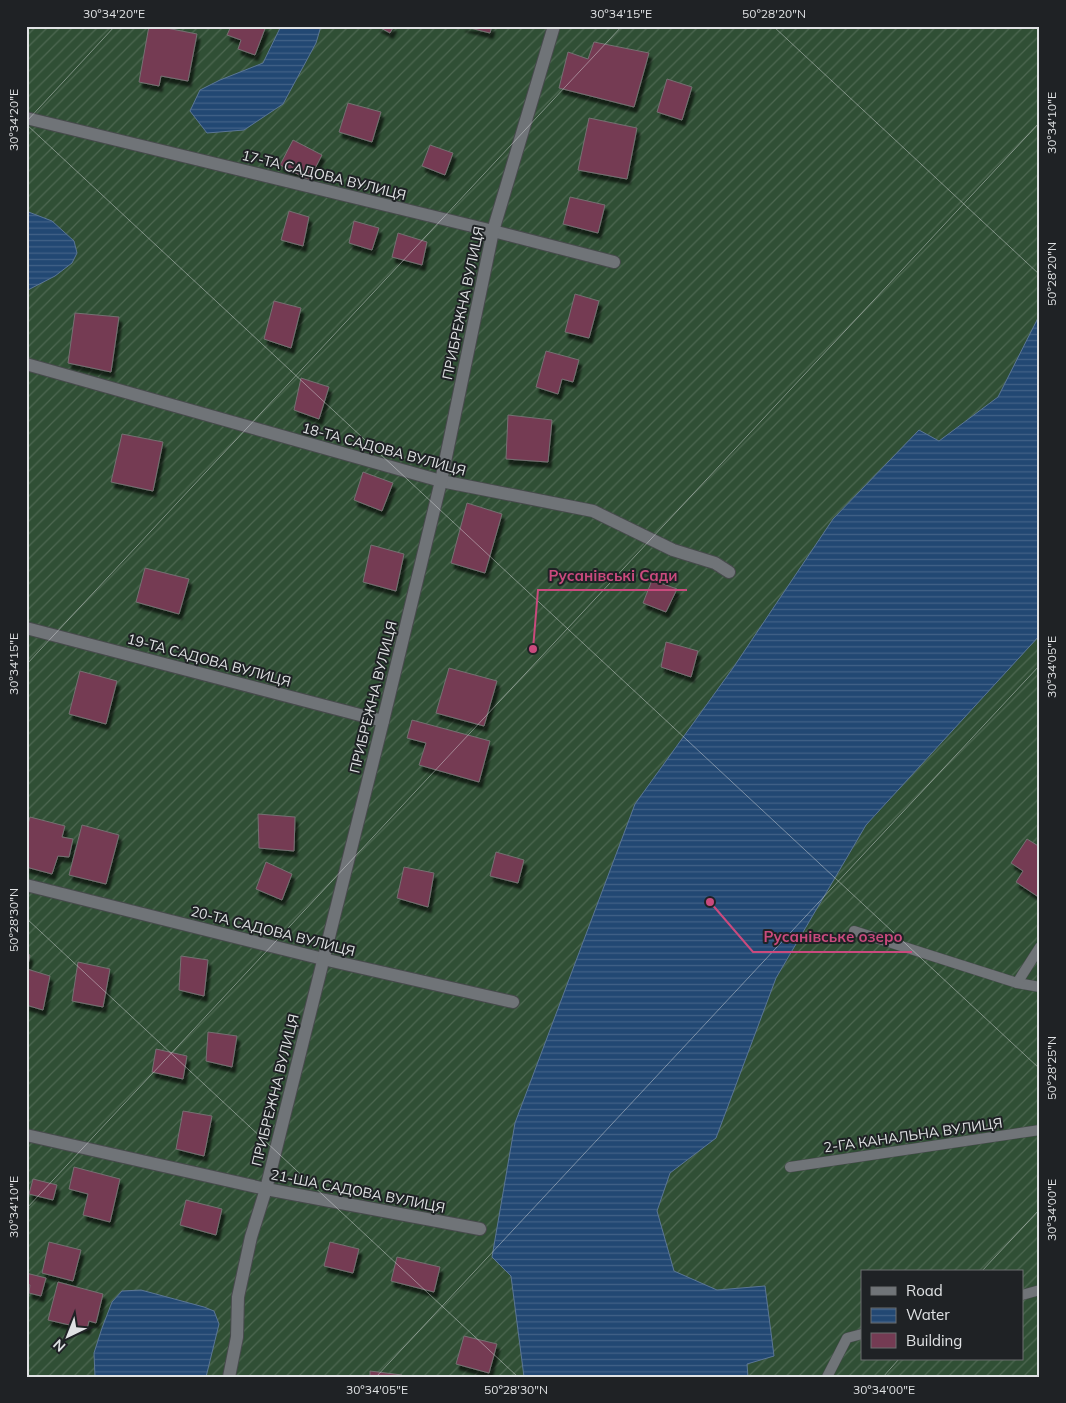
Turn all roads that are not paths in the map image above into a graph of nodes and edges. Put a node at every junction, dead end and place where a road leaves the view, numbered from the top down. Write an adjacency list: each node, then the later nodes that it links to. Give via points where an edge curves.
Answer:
1 (554, 26): 3 (street, ПРИБРЕЖНА ВУЛИЦЯ)
2 (26, 118): 3 (street, 17-ТА САДОВА ВУЛИЦЯ)
3 (494, 231): 4 (street, 17-ТА САДОВА ВУЛИЦЯ); 6 (street, ПРИБРЕЖНА ВУЛИЦЯ)
4 (614, 262)
5 (26, 364): 6 (street, 18-ТА САДОВА ВУЛИЦЯ)
6 (441, 482): 7 (street, 18-ТА САДОВА ВУЛИЦЯ, via 593,511 673,550 715,563); 9 (street, ПРИБРЕЖНА ВУЛИЦЯ)
7 (729, 572)
8 (26, 628): 9 (street, 19-ТА САДОВА ВУЛИЦЯ)
9 (384, 721): 13 (street, ПРИБРЕЖНА ВУЛИЦЯ)
10 (26, 885): 13 (street, 20-ТА САДОВА ВУЛИЦЯ)
11 (854, 931): 14 (lane)
12 (1040, 947): 14 (lane)
13 (323, 959): 16 (street, 20-ТА САДОВА ВУЛИЦЯ); 20 (street, ПРИБРЕЖНА ВУЛИЦЯ)
14 (1016, 983): 15 (lane)
15 (1040, 987)
16 (513, 1002)
17 (1040, 1130): 19 (lane, 2-ГА КАНАЛЬНА ВУЛИЦЯ)
18 (26, 1135): 20 (street, 21-ША САДОВА ВУЛИЦЯ)
19 (790, 1167)
20 (266, 1189): 21 (street, 21-ША САДОВА ВУЛИЦЯ); 25 (street, ПРИБРЕЖНА ВУЛИЦЯ, via 250,1237 238,1298 238,1337)
21 (480, 1229)
22 (1040, 1290): 23 (lane)
23 (1024, 1294)
24 (861, 1334): 26 (lane, via 848,1338)
25 (229, 1377)
26 (828, 1377)

